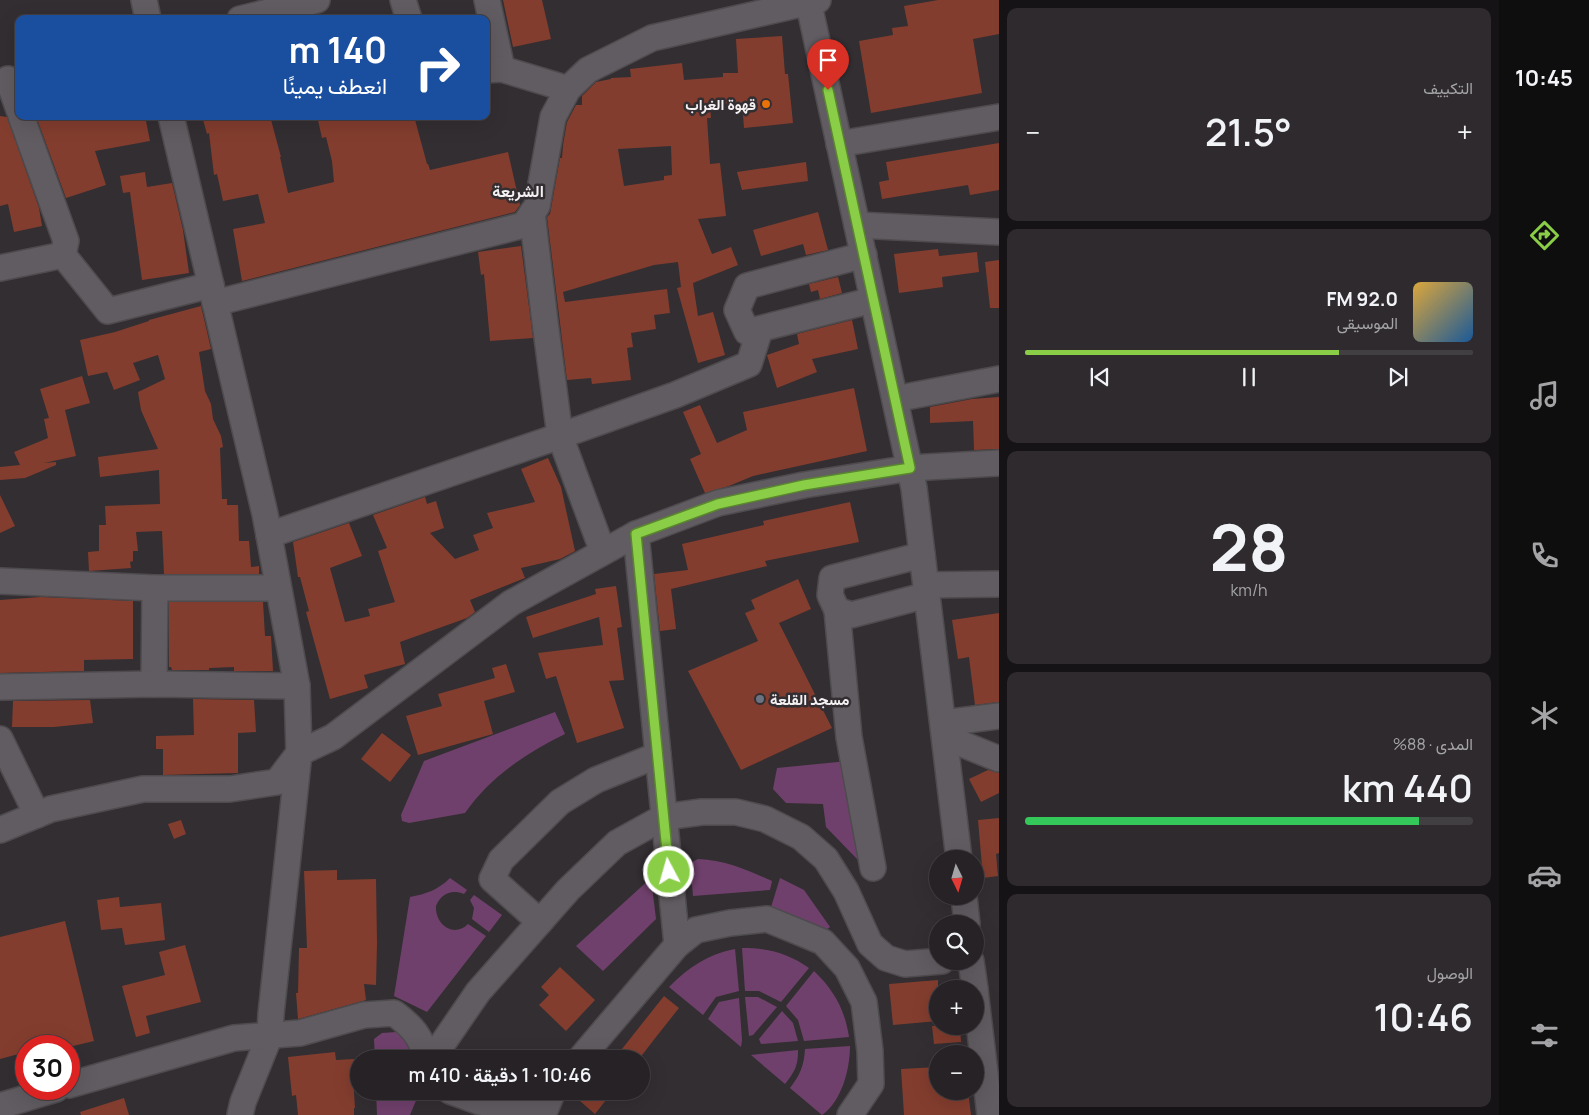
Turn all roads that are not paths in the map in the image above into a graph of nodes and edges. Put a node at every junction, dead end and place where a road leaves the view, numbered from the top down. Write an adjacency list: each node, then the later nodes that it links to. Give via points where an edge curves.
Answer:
1 (144, 0): 6 (street)
2 (317, 0): 7 (street)
3 (403, 0): 8 (street)
4 (487, 0): 9 (street)
5 (811, 0): 13 (street, via 652,38 588,70); 18 (street)
6 (147, 15)
7 (256, 15)
8 (408, 15)
9 (489, 15)
10 (490, 30): 11 (street)
11 (494, 69): 13 (street)
12 (9, 79): 14 (street)
13 (568, 88): 19 (street, via 553,117 537,206)
14 (15, 98)
15 (999, 117): 18 (street)
16 (22, 120): 22 (street, via 66,241)
17 (172, 120): 25 (street)
18 (839, 144): 20 (street)
19 (532, 212): 25 (street, via 524,225); 30 (street)
20 (857, 225): 21 (street); 23 (street)
21 (999, 232)
22 (63, 255): 24 (street); 25 (street, via 108,311)
23 (864, 255): 26 (street); 27 (street, via 747,286 737,310 747,332)
24 (0, 268)
25 (213, 294): 34 (street)
26 (873, 300): 27 (street); 29 (street)
27 (760, 329): 30 (street, via 749,364 675,396)
28 (999, 379): 29 (street)
29 (895, 399): 32 (street)
30 (560, 436): 34 (street); 35 (street)
31 (999, 463): 32 (street)
32 (910, 468): 33 (street, via 804,485 718,504); 36 (street)
33 (636, 534): 35 (street); 50 (street)
34 (269, 535): 40 (street)
35 (603, 552): 49 (street, via 511,603 333,736)
36 (922, 555): 41 (street); 42 (street, via 832,578 830,594)
37 (0, 581): 39 (street)
38 (999, 584): 41 (street)
39 (155, 588): 40 (street); 43 (street)
40 (278, 588): 44 (street)
41 (926, 590): 42 (street, via 851,615); 47 (street)
42 (837, 610): 56 (street, via 849,737)
43 (154, 684): 44 (street); 45 (street)
44 (297, 686): 49 (street)
45 (0, 687)
46 (999, 716): 47 (street)
47 (944, 730): 51 (street); 55 (street)
48 (0, 739): 52 (street)
49 (299, 753): 52 (street, via 278,782 230,789 143,789); 60 (street)
50 (658, 755): 53 (street); 57 (street, via 596,780 560,802 501,860 492,879)
51 (999, 759)
52 (37, 815): 54 (street)
53 (664, 817): 57 (street, via 617,843); 58 (street); 59 (street, via 736,812 765,819 794,833 826,859 846,891 870,944 886,958 905,964)
54 (0, 830)
55 (958, 850)
56 (874, 868)
57 (540, 922): 63 (street, via 478,992)
58 (677, 945): 64 (street); 72 (street, via 696,930 767,919 823,942 846,968 864,1002 871,1084)
59 (929, 962)
60 (266, 1028): 62 (street, via 300,1033 364,1015 394,1013 410,1025); 65 (street); 69 (street); 70 (street)
61 (980, 1035): 73 (street)
62 (426, 1050)
63 (436, 1050)
64 (588, 1050)
65 (80, 1082)
66 (20, 1100): 67 (street)
67 (0, 1106)
68 (546, 1106): 71 (street, via 480,1102 450,1091)
69 (226, 1115)
70 (240, 1115)
71 (460, 1115)
72 (850, 1115)
73 (990, 1115)

